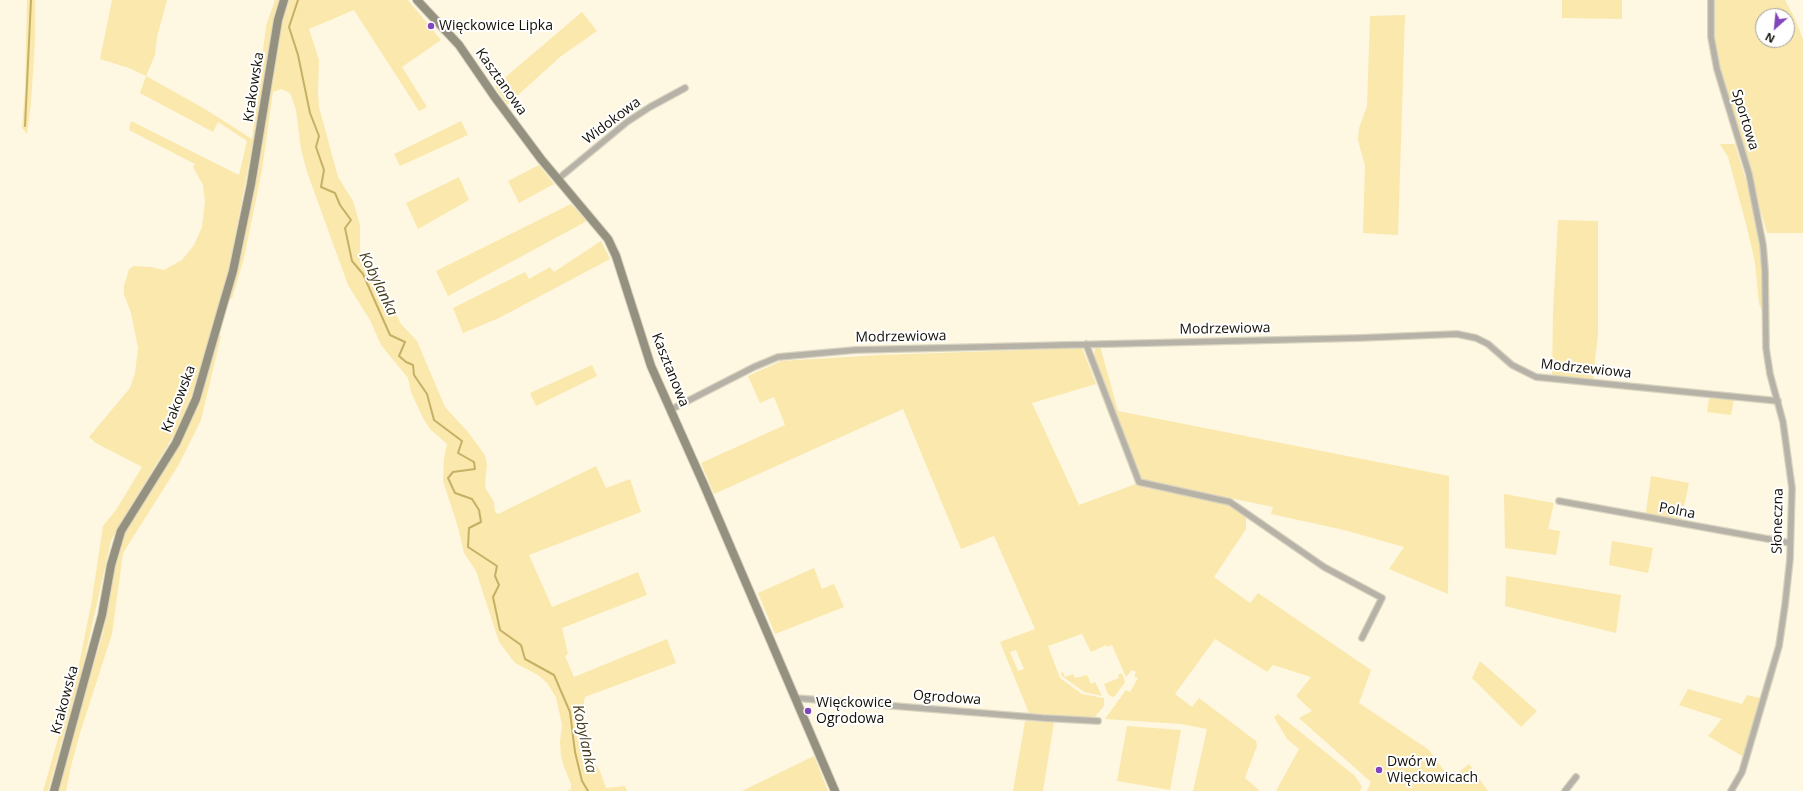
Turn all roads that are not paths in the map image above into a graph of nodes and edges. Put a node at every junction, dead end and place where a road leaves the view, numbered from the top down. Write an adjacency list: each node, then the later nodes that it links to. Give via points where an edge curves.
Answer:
1 (284, 0): 16 (street, Krakowska, via 278,20 235,264 213,341 196,399 176,443 122,532 111,565 102,615)
2 (417, 0): 5 (street, Kasztanowa, via 459,45 494,96)
3 (1712, 0): 6 (street, Sportowa, via 1711,37 1716,69 1749,174)
4 (685, 88): 5 (street, Widokowa, via 627,122)
5 (558, 179): 9 (street, Kasztanowa, via 608,239 616,256 651,366)
6 (1763, 246): 8 (street, Słoneczna, via 1766,348)
7 (1086, 344): 8 (street, Modrzewiowa, via 1458,334 1488,344 1512,365 1536,377); 9 (street, Modrzewiowa, via 855,350 778,357); 12 (street, via 1139,482 1230,502 1324,567 1382,598)
8 (1778, 401): 11 (street, Słoneczna, via 1792,488)
9 (672, 409): 13 (street, Kasztanowa)
10 (1559, 501): 11 (street, Polna)
11 (1790, 543): 19 (street, Słoneczna, via 1785,605 1775,662 1742,772)
12 (1362, 638)
13 (795, 698): 14 (street, Ogrodowa); 17 (street, Kasztanowa)
14 (1098, 721)
15 (1576, 777): 18 (street)
16 (54, 791)
17 (835, 791)
18 (1565, 791)
19 (1731, 791)

